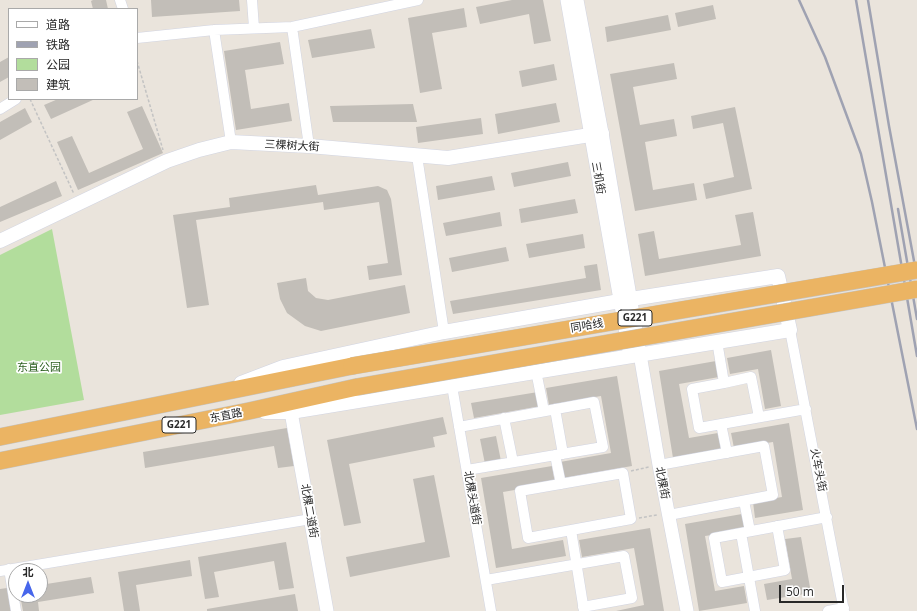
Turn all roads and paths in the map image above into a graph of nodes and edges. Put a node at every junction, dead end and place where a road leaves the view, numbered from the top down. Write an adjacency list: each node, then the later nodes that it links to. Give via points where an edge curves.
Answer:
1 (252, 0): 6 (street)
2 (418, 0): 5 (street)
3 (567, 0): 13 (street, 三机街)
4 (577, 0): 13 (street, 三机街)
5 (292, 27): 6 (street); 15 (street)
6 (254, 28): 7 (street)
7 (214, 30): 8 (street); 14 (street)
8 (138, 38)
9 (138, 64): 17 (path)
10 (14, 100): 12 (street)
11 (30, 100): 18 (path)
12 (0, 109)
13 (596, 134): 16 (main road, 三棵树大街, via 448,158); 22 (street, 三机街)
14 (231, 142): 15 (main road, 三棵树大街); 17 (main road, 三棵树大街)
15 (309, 146): 16 (main road, 三棵树大街)
16 (417, 156): 24 (street)
17 (167, 161): 18 (main road, 三棵树大街)
18 (78, 203): 19 (main road, 三棵树大街)
19 (0, 240)
20 (917, 270): 31 (highway, 同哈线 / G221, bridge, via 352,366)
21 (917, 289): 30 (highway, 同哈线 / G221, bridge)
22 (625, 300): 23 (main road, via 778,276); 24 (main road); 26 (street, 三机街)
23 (790, 330): 25 (main road); 33 (street, 火车头街)
24 (444, 332): 31 (main road, via 283,367)
25 (717, 341): 26 (main road); 28 (street)
26 (635, 355): 27 (main road); 46 (street, 北棵街)
27 (536, 371): 29 (main road); 35 (street)
28 (724, 383): 38 (street, via 751,377); 39 (street, via 692,389 699,428)
29 (452, 386): 36 (main road); 40 (street, 北棵头道街)
30 (357, 387): 34 (highway, 东直路 / G221)
31 (209, 394): 41 (highway, G221)
32 (555, 409): 35 (street); 43 (street); 43 (street, via 594,402 603,447)
33 (806, 409): 38 (street); 52 (street, 火车头街)
34 (249, 411): 36 (main road); 44 (highway, 东直路 / G221)
35 (544, 411): 37 (street)
36 (291, 412): 53 (street, 北棵二道街)
37 (504, 418): 40 (street); 45 (street)
38 (759, 418): 39 (street)
39 (721, 424): 42 (street)
40 (459, 427): 47 (street, 北棵头道街)
41 (0, 437)
42 (727, 453): 46 (street); 50 (street, via 764,446 773,495)
43 (559, 454): 45 (street); 49 (street)
44 (0, 461)
45 (512, 462): 47 (street)
46 (659, 465): 48 (path); 51 (street, 北棵街)
47 (467, 470): 61 (street, 北棵头道街)
48 (623, 472): 49 (street); 54 (street)
49 (561, 484): 56 (street, via 520,491 528,538)
50 (744, 501): 51 (street); 57 (street)
51 (668, 514): 54 (path); 67 (street, 北棵街)
52 (827, 518): 55 (street); 63 (street, 火车头街)
53 (311, 519): 59 (street); 65 (street, 北棵二道街)
54 (631, 519): 56 (street)
55 (777, 526): 57 (street); 60 (street, via 785,570)
56 (571, 530): 58 (street)
57 (746, 532): 60 (street); 60 (street, via 714,538 722,582)
58 (576, 564): 61 (street); 62 (street); 62 (street, via 624,556 632,598)
59 (4, 570): 64 (street)
60 (749, 577): 68 (street)
61 (486, 580): 66 (street, 北棵头道街)
62 (584, 609)
63 (844, 610): 69 (street)
64 (16, 611)
65 (327, 611)
66 (491, 611)
67 (687, 611)
68 (755, 611)
69 (828, 611)

